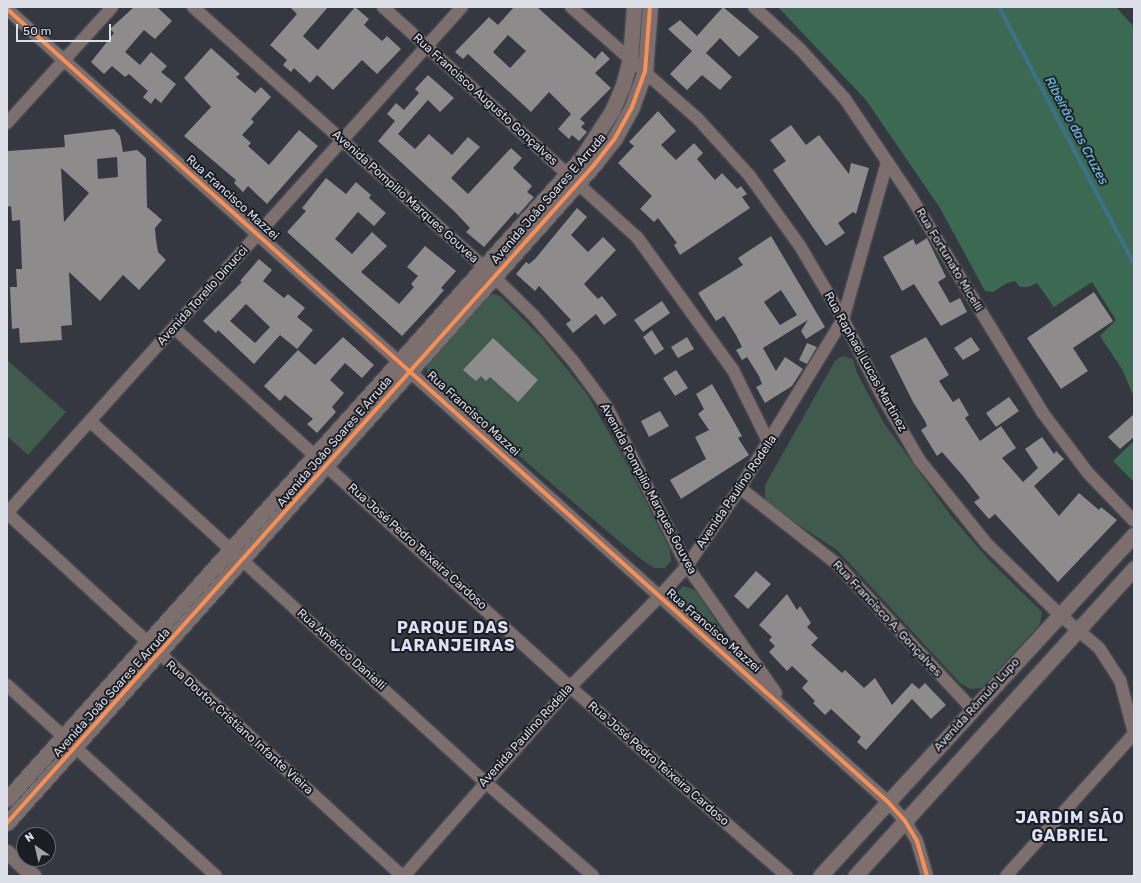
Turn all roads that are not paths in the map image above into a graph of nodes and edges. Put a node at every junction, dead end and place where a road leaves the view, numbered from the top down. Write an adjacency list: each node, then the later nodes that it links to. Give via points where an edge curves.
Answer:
1 (112, 7): 12 (street)
2 (193, 7): 15 (street, Avenida Pompilio Marques Gouvea)
3 (383, 7): 10 (street, Rua Francisco Augusto Gonçalves)
4 (462, 7): 10 (street, Avenida Torello Dinucci)
5 (571, 7): 11 (street, Rua Raphael Lucas Martinez)
6 (634, 7): 11 (street, Avenida João Soares E Arruda)
7 (650, 7): 13 (street, Avenida João Soares E Arruda)
8 (754, 7): 16 (street, Rua Fortunato Micelli, via 800,49 845,98)
9 (7, 9): 12 (street, Rua Francisco Mazzei)
10 (427, 47): 15 (street, Avenida Torello Dinucci); 17 (street, Rua Francisco Augusto Gonçalves)
11 (630, 59): 13 (street, Rua Raphael Lucas Martinez); 17 (street, Avenida João Soares E Arruda, via 612,111)
12 (64, 60): 14 (street); 18 (street, Rua Francisco Mazzei)
13 (645, 72): 17 (street, Avenida João Soares E Arruda, via 632,107 615,138); 20 (street, Rua Raphael Lucas Martinez, via 698,119 749,175 800,246)
14 (7, 123)
15 (342, 141): 18 (street, Avenida Torello Dinucci); 19 (street, Avenida Pompilio Marques Gouvea)
16 (886, 162): 20 (street, Avenida Paulino Rodella); 28 (street, Rua Fortunato Micelli, via 932,231 1042,412 1088,473)
17 (574, 179): 19 (street, Avenida João Soares E Arruda); 24 (street, Rua Francisco Augusto Gonçalves, via 637,237 686,302 733,370)
18 (258, 236): 21 (street, Avenida Torello Dinucci); 22 (street, Rua Francisco Mazzei)
19 (489, 272): 22 (street, Avenida João Soares E Arruda); 32 (street, Avenida Pompilio Marques Gouvea, via 534,316 574,361 607,407)
20 (843, 320): 24 (street, Avenida Paulino Rodella); 35 (street, Rua Raphael Lucas Martinez, via 882,396 920,461 987,544)
21 (174, 328): 23 (street, Avenida Torello Dinucci); 25 (street, Rua José Pedro Teixeira Cardoso)
22 (405, 368): 25 (street, Avenida João Soares E Arruda); 34 (street, Rua Francisco Mazzei)
23 (91, 422): 27 (street, Avenida Torello Dinucci); 30 (street, Rua Américo Danielli)
24 (769, 443): 26 (street, Avenida Paulino Rodella)
25 (322, 461): 30 (street, Avenida João Soares E Arruda); 31 (street, Avenida João Soares E Arruda); 40 (street, Rua José Pedro Teixeira Cardoso)
26 (740, 488): 32 (street, Avenida Paulino Rodella); 42 (street, Rua Francisco A. Gonçalves, via 838,564)
27 (7, 514): 37 (street, Rua Doutor Cristiano Infante Vieira)
28 (1134, 521)
29 (1134, 534): 35 (street, Avenida Rômulo Lupo)
30 (230, 550): 31 (street, Rua Américo Danielli); 37 (street, Avenida João Soares E Arruda)
31 (243, 561): 38 (street, Avenida João Soares E Arruda); 46 (street, Rua Américo Danielli)
32 (687, 566): 34 (street, Avenida Paulino Rodella); 41 (street, Avenida Pompilio Marques Gouvea)
33 (1134, 568): 36 (street, Avenida Rômulo Lupo)
34 (659, 597): 40 (street, Avenida Paulino Rodella); 41 (street, Rua Francisco Mazzei)
35 (1060, 614): 36 (street, Rua Raphael Lucas Martinez); 42 (street, Avenida Rômulo Lupo)
36 (1078, 629): 43 (street, Rua Raphael Lucas Martinez, via 1099,648 1120,680); 49 (street, Avenida Rômulo Lupo)
37 (147, 644): 38 (street, Rua Doutor Cristiano Infante Vieira); 44 (street, Avenida João Soares E Arruda)
38 (159, 654): 45 (street, Avenida João Soares E Arruda); 54 (street, Rua Doutor Cristiano Infante Vieira)
39 (7, 685): 44 (street)
40 (570, 687): 46 (street, Avenida Paulino Rodella); 56 (street, Rua José Pedro Teixeira Cardoso)
41 (787, 709): 48 (street, Rua Francisco Mazzei)
42 (973, 710): 48 (street, Avenida Rômulo Lupo)
43 (1134, 734): 60 (street)
44 (63, 738): 45 (street); 47 (street, Avenida João Soares E Arruda)
45 (76, 749): 50 (street, Avenida João Soares E Arruda); 53 (street)
46 (485, 782): 54 (street, Avenida Paulino Rodella); 55 (street, Rua Américo Danielli)
47 (7, 799)
48 (888, 802): 49 (street, Rua Francisco Mazzei); 57 (street, Avenida Rômulo Lupo)
49 (905, 821): 58 (street, Avenida Rômulo Lupo); 59 (street, Rua Francisco Mazzei, via 917,840)
50 (7, 823)
51 (7, 852): 52 (street)
52 (34, 876)
53 (216, 876)
54 (403, 876)
55 (593, 876)
56 (787, 876)
57 (820, 876)
58 (855, 876)
59 (927, 876)
60 (1006, 876)

